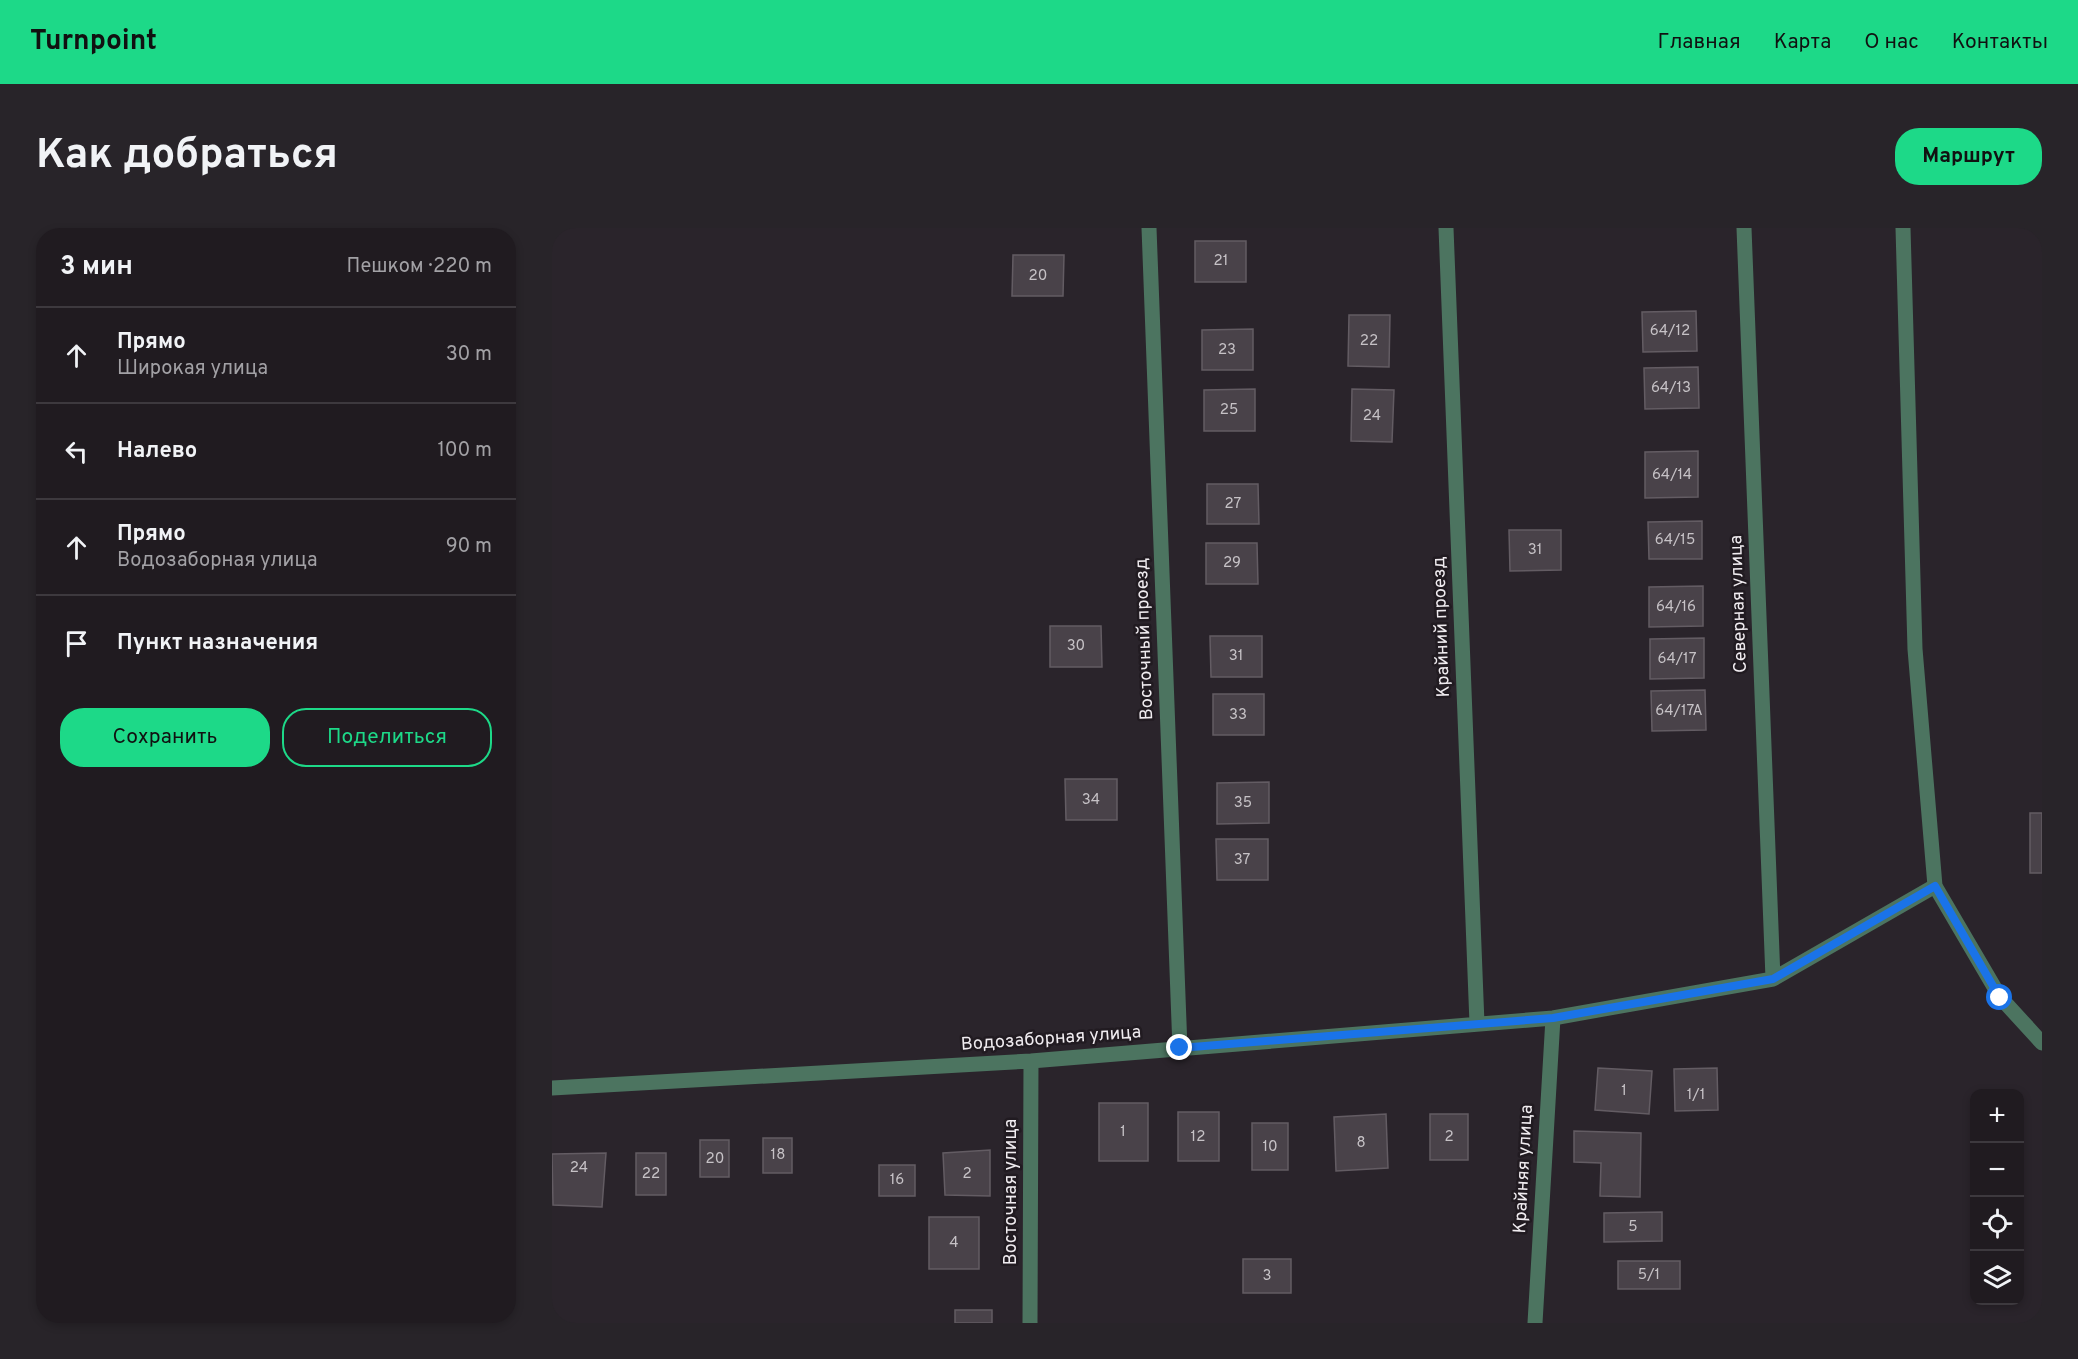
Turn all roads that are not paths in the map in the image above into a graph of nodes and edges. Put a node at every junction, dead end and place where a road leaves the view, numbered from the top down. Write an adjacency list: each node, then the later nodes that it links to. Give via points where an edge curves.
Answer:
1 (1149, 228): 10 (street, Восточный проезд)
2 (1446, 228): 8 (street, Крайний проезд)
3 (1744, 228): 6 (street, Северная улица)
4 (1903, 228): 5 (street, via 1915,649)
5 (1935, 886): 6 (street, Водозаборная улица); 9 (street, via 2000,998)
6 (1773, 979): 7 (street, Водозаборная улица)
7 (1553, 1018): 8 (street, Водозаборная улица); 14 (street, Крайняя улица)
8 (1477, 1024): 10 (street, Водозаборная улица)
9 (2042, 1043)
10 (1180, 1048): 11 (street, Водозаборная улица)
11 (1031, 1061): 12 (street, Водозаборная улица); 13 (street, Восточная улица)
12 (552, 1088)
13 (1030, 1323)
14 (1535, 1323)

